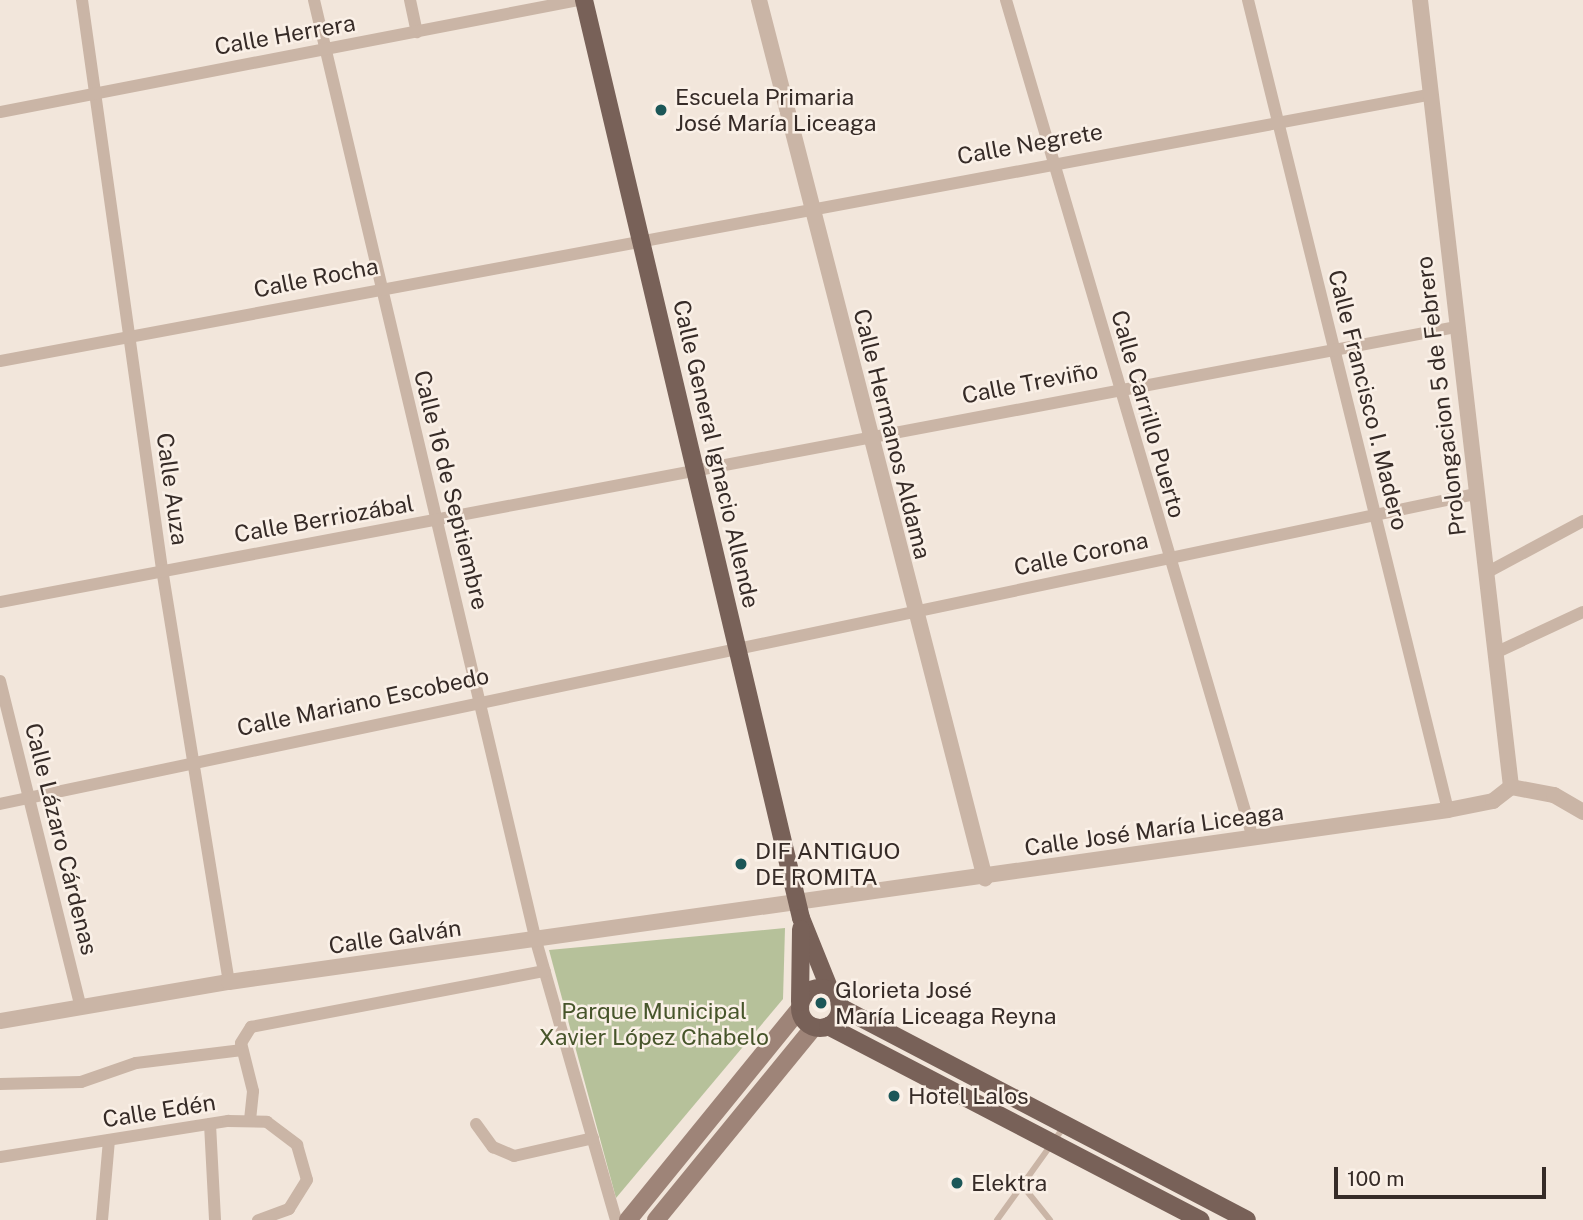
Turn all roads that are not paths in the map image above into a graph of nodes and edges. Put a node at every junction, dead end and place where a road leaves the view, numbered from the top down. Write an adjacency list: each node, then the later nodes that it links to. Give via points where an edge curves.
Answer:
1 (82, 0): 11 (street, Calle Auza)
2 (314, 0): 10 (street, Calle 16 de Septiembre)
3 (410, 0): 9 (street)
4 (581, 0): 9 (street, Calle Herrera); 17 (main road, Calle General Ignacio Allende)
5 (759, 0): 16 (street, Calle Hermanos Aldama)
6 (1006, 0): 15 (street, Calle Carrillo Puerto)
7 (1248, 0): 14 (street, Calle Francisco I. Madero)
8 (1419, 0): 12 (street, Prolongacion 5 de Febrero)
9 (417, 32): 10 (street, Calle Herrera)
10 (326, 49): 11 (street, Calle Herrera); 18 (street, Calle 16 de Septiembre)
11 (93, 92): 13 (street, Calle Herrera); 20 (street, Calle Auza)
12 (1428, 95): 14 (street, Calle Negrete); 19 (street, Prolongacion 5 de Febrero)
13 (0, 112)
14 (1278, 122): 15 (street, Calle Negrete); 21 (street, Calle Francisco I. Madero)
15 (1054, 161): 16 (street, Calle Negrete); 23 (street, Calle Carrillo Puerto)
16 (813, 206): 17 (street, Calle Negrete); 24 (street, Calle Hermanos Aldama)
17 (641, 239): 18 (street, Calle Rocha); 25 (main road, Calle General Ignacio Allende)
18 (380, 288): 20 (street, Calle Rocha); 28 (street, Calle 16 de Septiembre)
19 (1455, 327): 21 (street, Calle Treviño); 26 (street, Prolongacion 5 de Febrero)
20 (130, 334): 22 (street, Calle Rocha); 31 (street, Calle Auza)
21 (1333, 348): 23 (street, Calle Treviño); 27 (street, Calle Francisco I. Madero)
22 (0, 361)
23 (1118, 387): 24 (street, Calle Treviño); 30 (street, Calle Carrillo Puerto)
24 (870, 435): 25 (street, Calle Treviño); 34 (street, Calle Hermanos Aldama)
25 (695, 468): 28 (street, Calle Berriozábal); 36 (main road, Calle General Ignacio Allende)
26 (1475, 494): 27 (street, Calle Corona); 32 (street, Prolongacion 5 de Febrero)
27 (1374, 515): 30 (street, Calle Corona); 44 (street, Calle Francisco I. Madero)
28 (437, 520): 31 (street, Calle Berriozábal); 39 (street, Calle 16 de Septiembre)
29 (1583, 521): 32 (street)
30 (1167, 558): 34 (street, Calle Corona); 46 (street, Calle Carrillo Puerto)
31 (162, 569): 33 (street, Calle Berriozábal); 40 (street, Calle Auza)
32 (1486, 573): 37 (street, Prolongacion 5 de Febrero)
33 (0, 602)
34 (912, 610): 36 (street, Calle Corona); 47 (street, Calle Hermanos Aldama)
35 (1583, 612): 37 (street)
36 (736, 647): 39 (street, Calle Mariano Escobedo); 48 (main road, Calle General Ignacio Allende)
37 (1495, 653): 41 (street, Prolongacion 5 de Febrero)
38 (0, 681): 42 (street, Calle Lázaro Cárdenas)
39 (479, 699): 40 (street, Calle Mariano Escobedo); 49 (street, Calle 16 de Septiembre)
40 (194, 759): 42 (street, Calle Mariano Escobedo); 51 (street, Calle Auza)
41 (1511, 787): 44 (street, Calle José María Liceaga, via 1493,801); 45 (street, via 1554,795)
42 (30, 797): 43 (street, Calle Mariano Escobedo); 55 (street, Calle Lázaro Cárdenas)
43 (0, 804)
44 (1448, 810): 46 (street, Calle José María Liceaga)
45 (1583, 812)
46 (1253, 838): 47 (street, Calle José María Liceaga)
47 (985, 878): 48 (street, Calle José María Liceaga)
48 (799, 910): 49 (street, Calle Galván); 52 (main road, Calle General Ignacio Allende); 53 (main road, Calle General Ignacio Allende)
49 (536, 940): 50 (street, Calle 16 de Septiembre); 51 (street, Calle Galván)
50 (545, 971): 58 (street, via 259,1023 244,1034); 64 (street, Calle 16 de Septiembre)
51 (229, 982): 55 (street, Calle Galván)
52 (830, 990): 53 (main road, via 816,988); 54 (main road, Calle General Ignacio Allende)
53 (800, 1005): 57 (main road); 73 (main road)
54 (840, 1007): 57 (main road); 63 (main road)
55 (81, 1008): 56 (street, Calle Galván)
56 (0, 1021)
57 (821, 1026): 66 (main road); 74 (main road)
58 (242, 1050): 59 (street, via 136,1063 81,1082); 60 (street, via 253,1091)
59 (0, 1084)
60 (250, 1120): 61 (street, Calle Edén); 71 (street, Calle Edén, via 282,1130 305,1162 301,1196 289,1209)
61 (210, 1124): 65 (street, Calle Edén); 70 (street)
62 (476, 1124): 64 (street, via 493,1147 514,1156)
63 (1063, 1127): 66 (lane); 78 (main road)
64 (593, 1138): 72 (street, Calle 16 de Septiembre)
65 (109, 1140): 67 (street, Calle Edén); 69 (street)
66 (1051, 1144): 68 (lane); 77 (main road)
67 (0, 1157)
68 (1022, 1185): 75 (lane); 76 (lane)
69 (102, 1220)
70 (215, 1220)
71 (258, 1220)
72 (617, 1220)
73 (628, 1220)
74 (656, 1220)
75 (997, 1220)
76 (1050, 1220)
77 (1200, 1220)
78 (1247, 1220)

